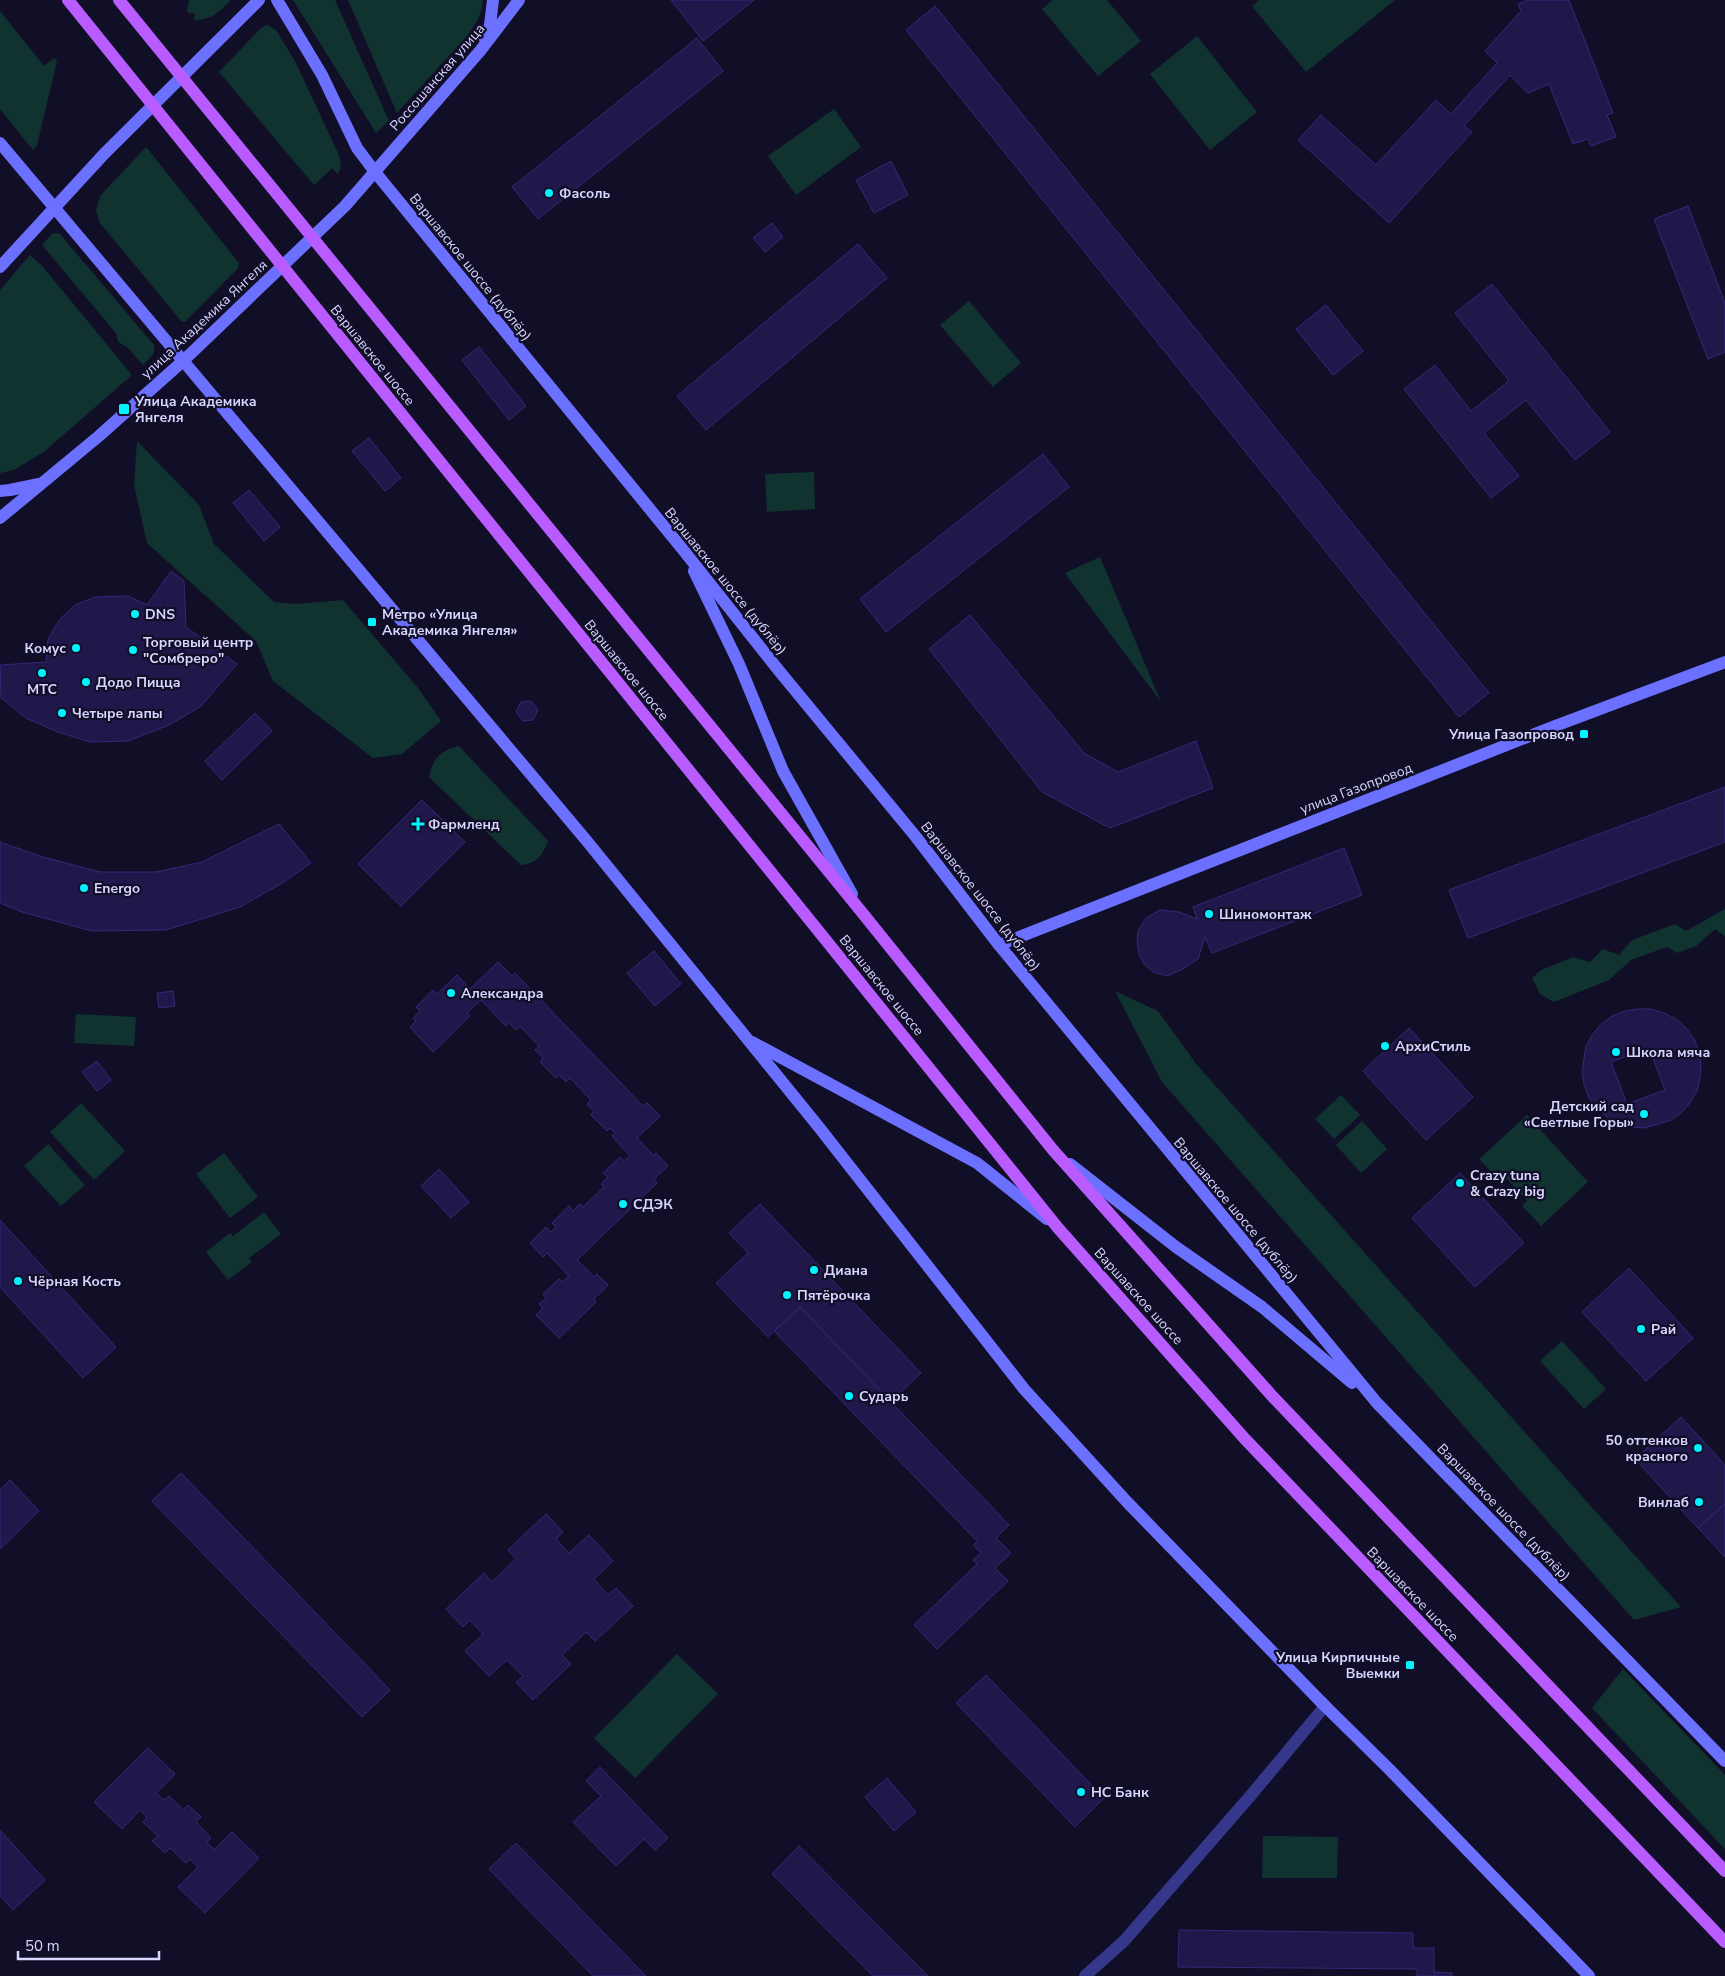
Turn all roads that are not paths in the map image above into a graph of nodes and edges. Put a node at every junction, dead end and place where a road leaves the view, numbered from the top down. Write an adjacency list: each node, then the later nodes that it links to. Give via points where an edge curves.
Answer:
1 (68, 0): 22 (main road, Варшавское шоссе, bridge)
2 (119, 0): 18 (main road, Варшавское шоссе, bridge)
3 (258, 0): 10 (main road)
4 (277, 0): 9 (main road, Варшавское шоссе (дублёр), via 322,75 357,148)
5 (493, 0): 7 (main road, via 490,25)
6 (519, 0): 7 (main road, Россошанская улица)
7 (480, 51): 9 (main road, Россошанская улица)
8 (0, 144): 10 (main road)
9 (375, 172): 12 (main road, улица Академика Янгеля, via 345,206); 16 (main road, Варшавское шоссе (дублёр))
10 (53, 208): 11 (main road); 12 (main road)
11 (0, 267)
12 (183, 361): 13 (main road, улица Академика Янгеля); 20 (main road, via 586,840)
13 (42, 483): 14 (main road); 15 (main road, улица Академика Янгеля)
14 (0, 490)
15 (0, 518)
16 (684, 551): 18 (main road, via 739,664 783,771); 19 (main road, Варшавское шоссе (дублёр), via 916,837)
17 (1725, 662): 19 (main road, улица Газопровод)
18 (860, 910): 21 (main road, Варшавское шоссе)
19 (998, 945): 23 (main road, Варшавское шоссе (дублёр))
20 (746, 1038): 22 (main road, via 977,1163); 24 (main road, via 1024,1389 1128,1503)
21 (1052, 1150): 23 (main road, via 1176,1247 1262,1307); 26 (main road, Варшавское шоссе, via 1273,1397)
22 (1058, 1228): 27 (main road, Варшавское шоссе, via 1245,1439)
23 (1377, 1403): 25 (main road, Варшавское шоссе (дублёр))
24 (1325, 1706): 28 (street, via 1124,1941); 29 (main road)
25 (1725, 1760)
26 (1725, 1870)
27 (1725, 1942)
28 (1085, 1976)
29 (1589, 1976)

